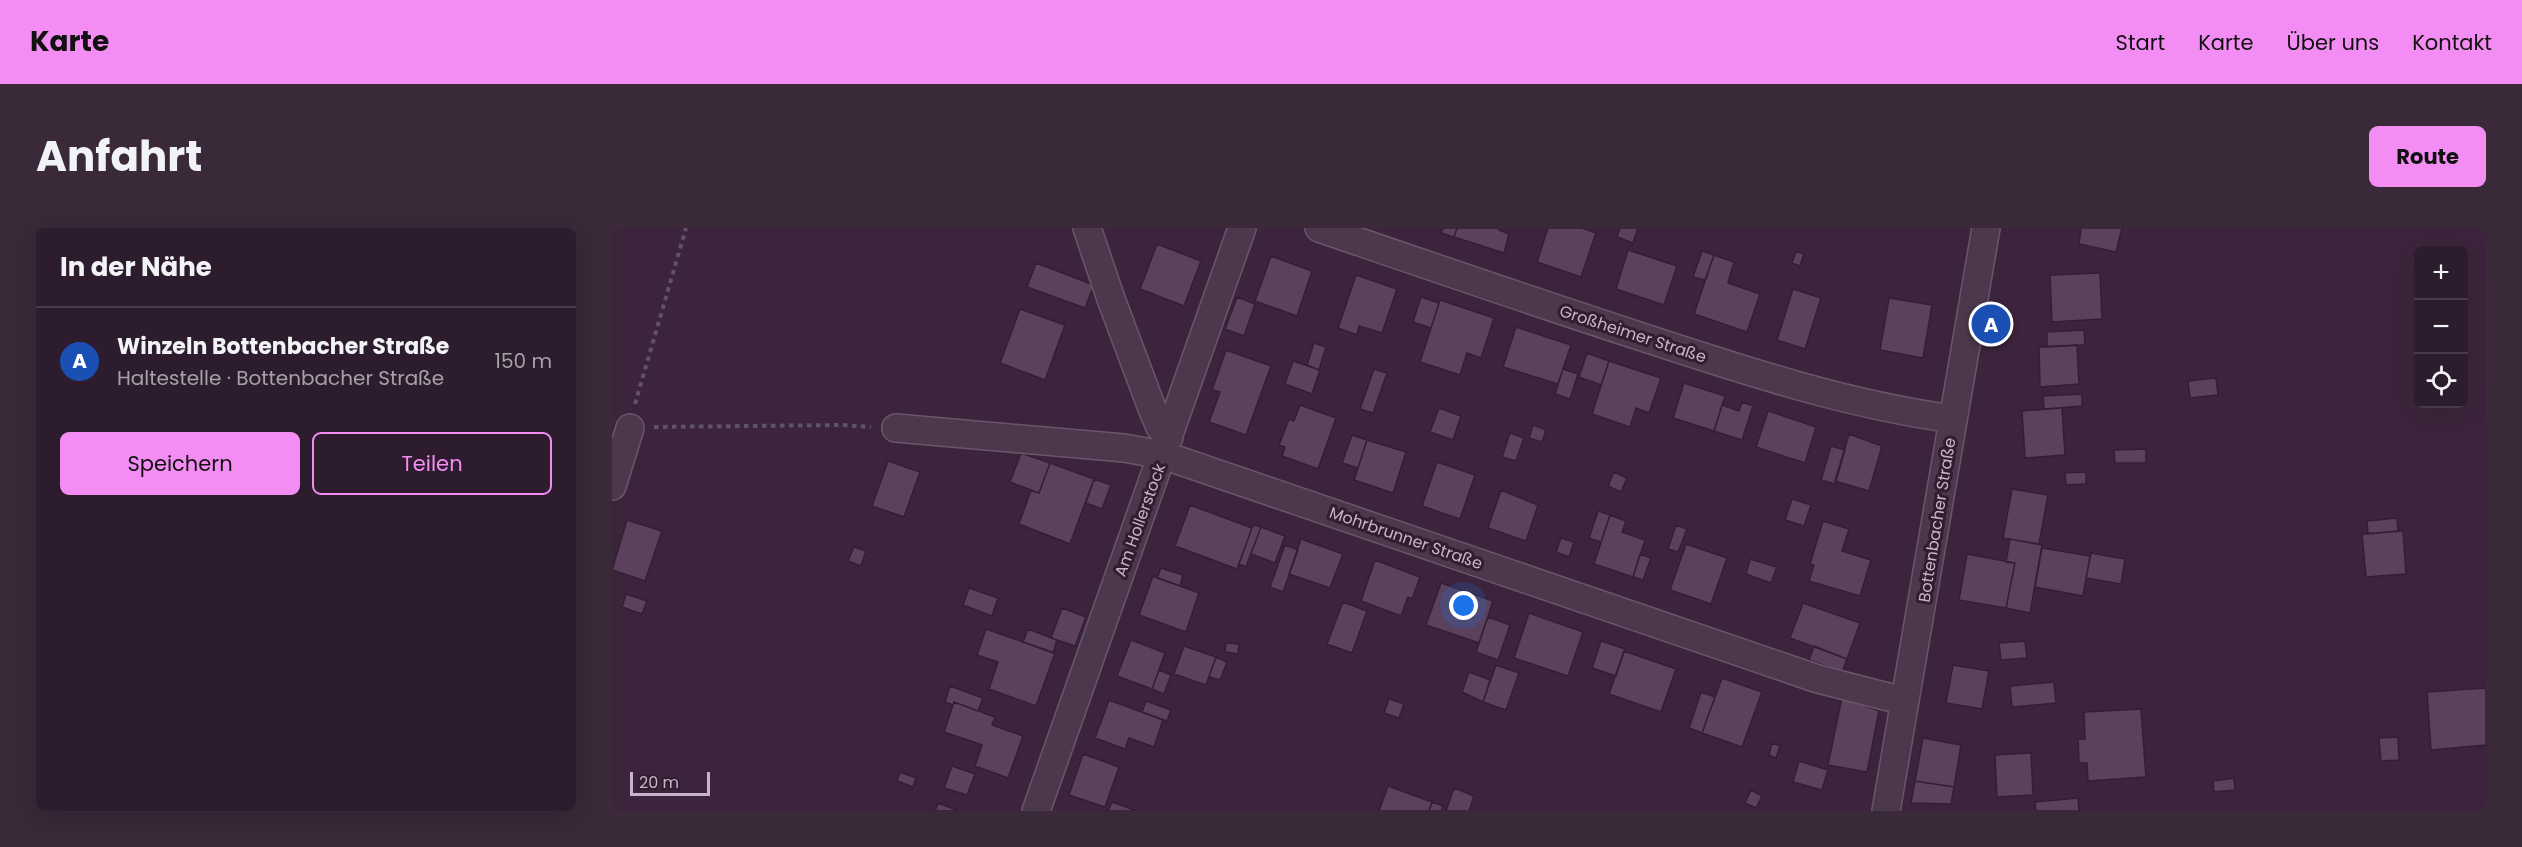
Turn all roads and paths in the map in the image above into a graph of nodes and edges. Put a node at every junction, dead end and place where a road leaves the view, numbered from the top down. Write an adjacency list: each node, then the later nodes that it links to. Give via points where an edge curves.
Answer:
1 (686, 228): 8 (path)
2 (1087, 228): 9 (street)
3 (1242, 228): 9 (street, Am Hollerstock)
4 (1319, 228): 6 (street, Großheimer Straße, via 1803,388)
5 (1986, 228): 6 (street, Bottenbacher Straße)
6 (1953, 419): 11 (street, Bottenbacher Straße)
7 (896, 428): 8 (path, via 676,425); 9 (street, Mohrbrunner Straße, via 1124,448)
8 (630, 429): 10 (street)
9 (1166, 446): 11 (street, Mohrbrunner Straße, via 1818,679); 12 (street, Am Hollerstock)
10 (612, 486)
11 (1904, 702): 13 (street, Bottenbacher Straße)
12 (1035, 811)
13 (1886, 811)

